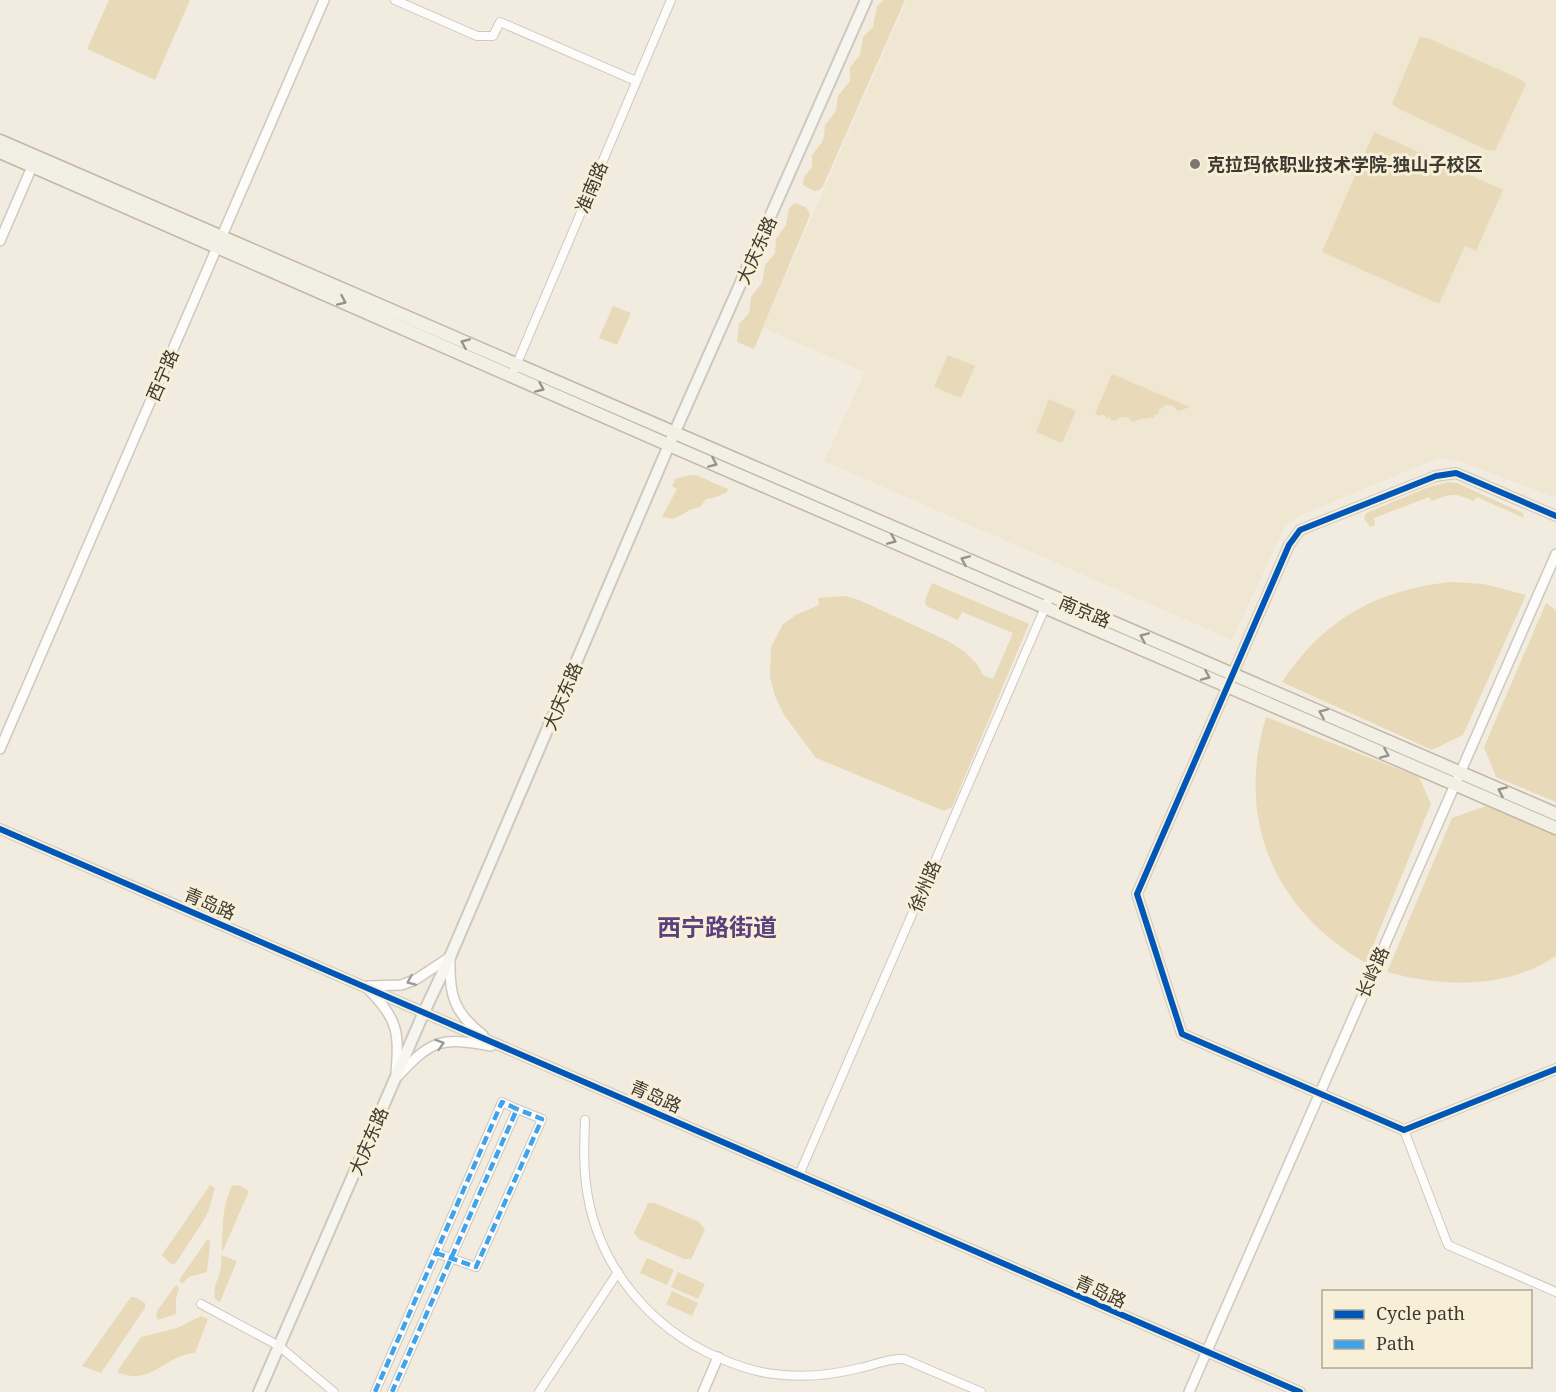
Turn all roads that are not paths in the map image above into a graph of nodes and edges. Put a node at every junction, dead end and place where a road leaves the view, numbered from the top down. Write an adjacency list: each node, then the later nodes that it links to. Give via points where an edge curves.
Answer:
1 (324, 0): 10 (street, 西宁路)
2 (395, 0): 5 (street, via 477,36 493,36 500,22)
3 (671, 0): 5 (street, 准南路)
4 (866, 0): 12 (main road, 大庆东路)
5 (636, 81): 11 (street, 准南路)
6 (0, 141): 8 (main road)
7 (0, 152): 8 (main road)
8 (34, 161): 9 (street); 10 (main road)
9 (0, 241)
10 (219, 242): 11 (main road); 17 (street, 西宁路)
11 (514, 370): 12 (main road, one-way to 12); 12 (main road, 南京路, via 615,408)
12 (668, 439): 15 (main road, 南京路); 23 (main road, 大庆东路)
13 (1556, 516): 16 (street, via 1456,473 1436,476 1300,530 1289,545)
14 (1556, 554): 18 (street, 长岭路)
15 (1047, 602): 16 (main road, 南京路); 34 (street, 徐州路)
16 (1231, 680): 18 (main road, 南京路, one-way to 16); 19 (main road, 南京路, one-way to 19); 29 (street, via 1137,894 1182,1035)
17 (0, 749)
18 (1459, 772): 19 (street, 长岭路); 20 (main road, 南京路, one-way to 18)
19 (1454, 784): 21 (main road, 南京路); 29 (street, 长岭路)
20 (1556, 814)
21 (1556, 828)
22 (0, 829): 24 (street, 青岛路)
23 (450, 957): 24 (street, one-way to 24, via 401,985); 25 (main road, 大庆东路); 26 (street, via 451,996 457,1009 481,1034)
24 (365, 986): 25 (street, 青岛路); 28 (street, via 392,1018 396,1029 399,1045)
25 (424, 1012): 26 (street, 青岛路); 28 (main road, 大庆东路)
26 (508, 1050): 28 (street, one-way to 26, via 413,1059 441,1041); 34 (street, 青岛路)
27 (1556, 1069): 32 (street)
28 (395, 1079): 41 (main road, 大庆东路)
29 (1319, 1093): 32 (street); 43 (street, 长岭路)
30 (518, 1109): 33 (street, via 502,1102); 35 (street); 37 (street, via 542,1119 476,1267)
31 (585, 1120): 38 (street, via 588,1199 597,1231)
32 (1404, 1130): 39 (street, via 1448,1245)
33 (472, 1172): 35 (street); 36 (street)
34 (799, 1175): 43 (street, 青岛路)
35 (488, 1178): 37 (street)
36 (436, 1253): 37 (street); 42 (street)
37 (452, 1260): 45 (street)
38 (618, 1272): 44 (street, via 652,1315 676,1335); 50 (street)
39 (1556, 1292)
40 (201, 1304): 41 (street)
41 (279, 1346): 46 (main road, 大庆东路); 47 (street)
42 (392, 1352): 45 (street); 48 (street)
43 (1206, 1353): 53 (street, 长岭路); 54 (street, 青岛路)
44 (718, 1357): 51 (street); 52 (street, via 774,1374 808,1375 836,1374 904,1359)
45 (407, 1359): 49 (street)
46 (259, 1392)
47 (334, 1392)
48 (375, 1392)
49 (392, 1392)
50 (539, 1392)
51 (703, 1392)
52 (981, 1392)
53 (1189, 1392)
54 (1300, 1392)

